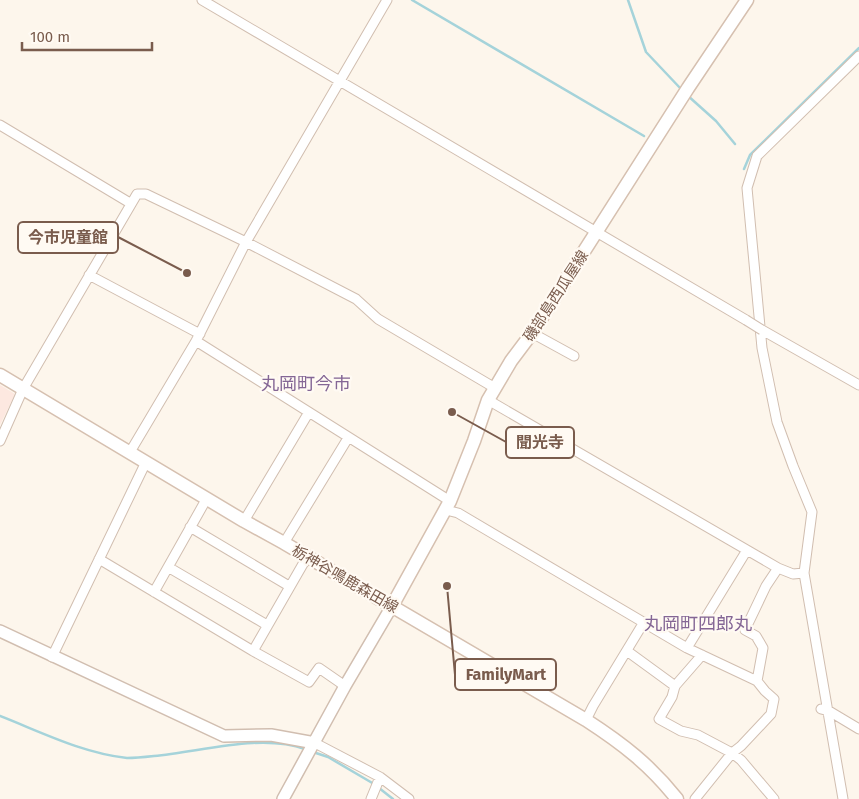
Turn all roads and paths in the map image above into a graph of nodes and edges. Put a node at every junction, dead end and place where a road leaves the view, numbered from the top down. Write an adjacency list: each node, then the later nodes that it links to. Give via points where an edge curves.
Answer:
1 (202, 0): 5 (street)
2 (387, 0): 5 (street)
3 (747, 0): 8 (main road, 磯部島西瓜屋線)
4 (859, 56): 34 (street, via 757,156 747,188 762,348 777,422 812,512)
5 (339, 81): 8 (street); 9 (street)
6 (0, 125): 7 (street)
7 (130, 203): 9 (street, via 137,194 146,194); 10 (street)
8 (597, 232): 11 (main road, 磯部島西瓜屋線); 15 (street, bridge)
9 (246, 242): 12 (street); 16 (street, via 356,300 378,319)
10 (89, 275): 12 (street); 17 (street)
11 (532, 334): 13 (street); 16 (main road, 磯部島西瓜屋線)
12 (198, 338): 19 (street); 22 (street)
13 (574, 356)
14 (0, 376): 17 (main road, 栃神谷鳴鹿森田線)
15 (859, 385)
16 (495, 388): 18 (main road, 磯部島西瓜屋線)
17 (23, 389): 21 (street); 22 (main road, 栃神谷鳴鹿森田線)
18 (488, 400): 25 (main road, 磯部島西瓜屋線); 29 (street)
19 (309, 412): 20 (street); 26 (street)
20 (348, 438): 25 (street); 28 (street)
21 (0, 441)
22 (130, 452): 23 (main road, 栃神谷鳴鹿森田線)
23 (146, 462): 24 (main road, 栃神谷鳴鹿森田線); 31 (street)
24 (207, 498): 26 (main road, 栃神谷鳴鹿森田線); 27 (street)
25 (448, 505): 37 (main road, 磯部島西瓜屋線); 38 (street)
26 (244, 521): 28 (main road, 栃神谷鳴鹿森田線)
27 (190, 527): 32 (street); 35 (street)
28 (284, 543): 30 (main road, 栃神谷鳴鹿森田線)
29 (747, 550): 33 (street); 41 (street)
30 (307, 557): 35 (street); 37 (main road, 栃神谷鳴鹿森田線)
31 (99, 559): 36 (street); 45 (street)
32 (168, 567): 36 (street); 39 (street)
33 (778, 568): 34 (street, via 793,574); 46 (street, via 745,630 756,636 763,648)
34 (804, 573): 49 (street)
35 (290, 586): 39 (street)
36 (154, 592): 42 (street)
37 (392, 606): 47 (street); 50 (main road, 栃神谷鳴鹿森田線)
38 (644, 622): 41 (street); 43 (street)
39 (267, 625): 42 (street)
40 (0, 632): 45 (street)
41 (687, 648): 44 (street)
42 (253, 650): 47 (street, via 309,682 318,668)
43 (627, 651): 48 (street); 50 (street)
44 (702, 655): 46 (street); 48 (street)
45 (52, 657): 52 (street, via 224,736 271,735)
46 (757, 681): 53 (street, via 774,699 771,714)
47 (345, 686): 52 (street)
48 (675, 686): 53 (street, via 659,719)
49 (825, 710): 51 (street); 61 (street)
50 (586, 720): 58 (main road, 栃神谷鳴鹿森田線, via 620,742 660,778)
51 (859, 729)
52 (312, 748): 54 (street); 56 (street)
53 (732, 753): 59 (street); 60 (street)
54 (380, 777): 55 (street); 57 (street)
55 (372, 797)
56 (283, 799)
57 (409, 799)
58 (677, 799)
59 (695, 799)
60 (774, 799)
61 (843, 799)

